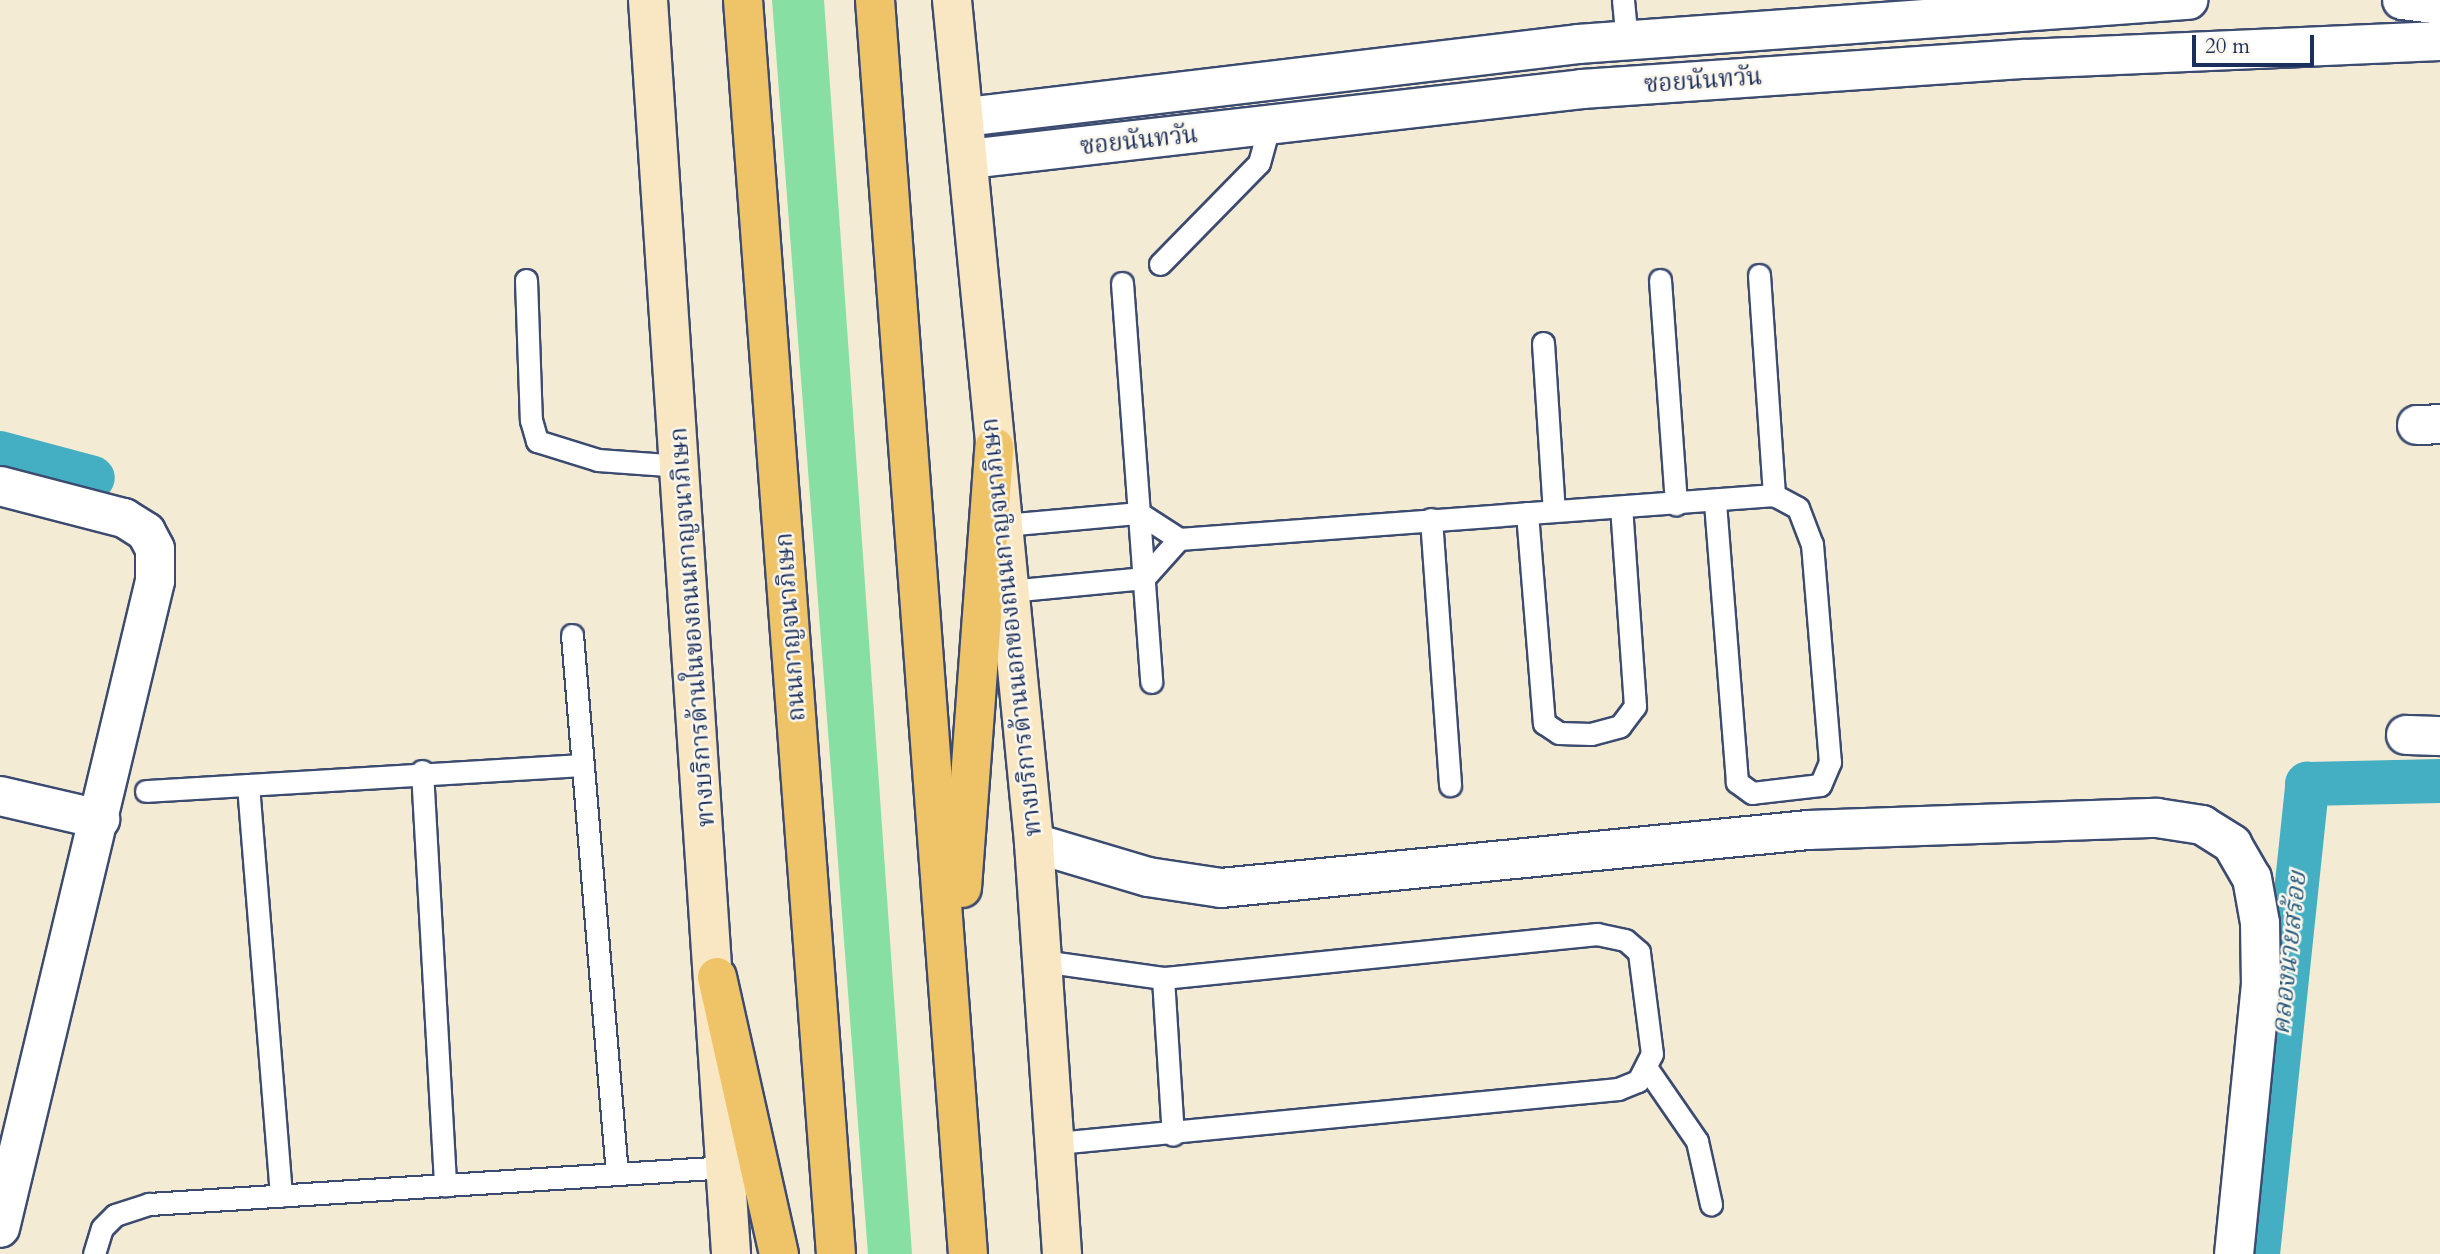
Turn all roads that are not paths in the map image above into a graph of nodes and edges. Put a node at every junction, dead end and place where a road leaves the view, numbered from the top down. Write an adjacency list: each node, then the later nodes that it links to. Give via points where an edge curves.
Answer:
1 (648, 0): 29 (main road, ทางบริการด้านในของถนนกาญจนาภิเษก)
2 (743, 0): 70 (highway, ถนนกาญจนาภิเษก)
3 (875, 0): 56 (highway)
4 (953, 0): 19 (main road, ทางบริการด้านนอกของถนนกาญจนาภิเษก)
5 (1623, 0): 13 (lane)
6 (2188, 0): 8 (street, ซอยนันทวัน)
7 (2402, 0): 9 (street)
8 (2087, 4): 11 (street, ซอยนันทวัน)
9 (2440, 5)
10 (1842, 12): 11 (street, ซอยนันทวัน); 13 (street, ซอยนันทวัน)
11 (1938, 19): 15 (street)
12 (2440, 41): 15 (street, ซอยนันทวัน)
13 (1628, 42): 14 (street, ซอยนันทวัน)
14 (1578, 44): 16 (street, ซอยนันทวัน); 17 (street)
15 (1946, 64): 17 (street, ซอยนันทวัน)
16 (1348, 69): 18 (street); 19 (street, ซอยนันทวัน)
17 (1582, 89): 18 (street, ซอยนันทวัน)
18 (1350, 112): 20 (street, ซอยนันทวัน)
19 (966, 117): 21 (main road, ทางบริการด้านนอกของถนนกาญจนาภิเษก)
20 (1270, 123): 21 (street, ซอยนันทวัน); 22 (lane, via 1259,163)
21 (969, 159): 28 (main road, ทางบริการด้านนอกของถนนกาญจนาภิเษก)
22 (1160, 264)
23 (1759, 275): 31 (lane)
24 (526, 280): 29 (lane, via 531,420 537,441 598,460)
25 (1660, 280): 33 (lane)
26 (1122, 283): 36 (lane)
27 (1543, 344): 35 (lane)
28 (994, 447): 39 (main road, ทางบริการด้านนอกของถนนกาญจนาภิเษก); 56 (highway)
29 (681, 466): 54 (main road, ทางบริการด้านในของถนนกาญจนาภิเษก)
30 (0, 486): 51 (street, via 124,518 146,532 155,549 155,581)
31 (1774, 495): 32 (lane); 32 (lane, via 1798,508 1812,544 1830,762 1826,779 1812,788 1752,793 1737,782)
32 (1715, 500): 33 (lane)
33 (1676, 504): 34 (lane)
34 (1621, 507): 35 (lane); 37 (lane, via 1635,706 1620,726 1591,734 1559,733 1544,723)
35 (1554, 511): 37 (lane)
36 (1139, 513): 39 (lane); 40 (lane); 41 (lane)
37 (1527, 513): 38 (lane)
38 (1431, 519): 40 (lane); 48 (lane)
39 (1003, 525): 42 (main road, ทางบริการด้านนอกของถนนกาญจนาภิเษก)
40 (1179, 539): 41 (lane)
41 (1144, 578): 42 (lane); 44 (lane)
42 (1009, 591): 52 (main road, ทางบริการด้านนอกของถนนกาญจนาภิเษก)
43 (572, 635): 45 (lane)
44 (1152, 682)
45 (580, 765): 46 (lane); 62 (lane)
46 (422, 772): 47 (lane); 63 (lane)
47 (248, 785): 49 (lane); 64 (lane)
48 (1450, 785)
49 (146, 791)
50 (0, 796): 51 (street)
51 (100, 819): 58 (street)
52 (1034, 843): 53 (main road, ทางบริการด้านนอกของถนนกาญจนาภิเษก); 73 (street, via 1148,877 1221,888 1808,830 2157,818 2202,825 2232,844 2252,878 2260,923 2261,984)
53 (1042, 961): 55 (lane); 60 (main road, ทางบริการด้านนอกของถนนกาญจนาภิเษก)
54 (717, 977): 61 (main road, ทางบริการด้านในของถนนกาญจนาภิเษก); 69 (highway)
55 (1163, 978): 57 (lane, via 1597,934 1625,940 1646,968); 59 (lane)
56 (952, 1019): 71 (highway)
57 (1648, 1070): 59 (lane, via 1618,1089); 65 (lane, via 1697,1141)
58 (10, 1126): 66 (street)
59 (1173, 1135): 60 (lane)
60 (1057, 1143): 72 (main road, ทางบริการด้านนอกของถนนกาญจนาภิเษก)
61 (726, 1167): 62 (lane); 68 (main road, ทางบริการด้านในของถนนกาญจนาภิเษก)
62 (617, 1174): 63 (lane)
63 (445, 1185): 64 (lane)
64 (281, 1196): 67 (lane, via 130,1208 102,1228)
65 (1711, 1205)
66 (0, 1228)
67 (94, 1254)
68 (732, 1254)
69 (779, 1254)
70 (836, 1254)
71 (968, 1254)
72 (1062, 1254)
73 (2234, 1254)

